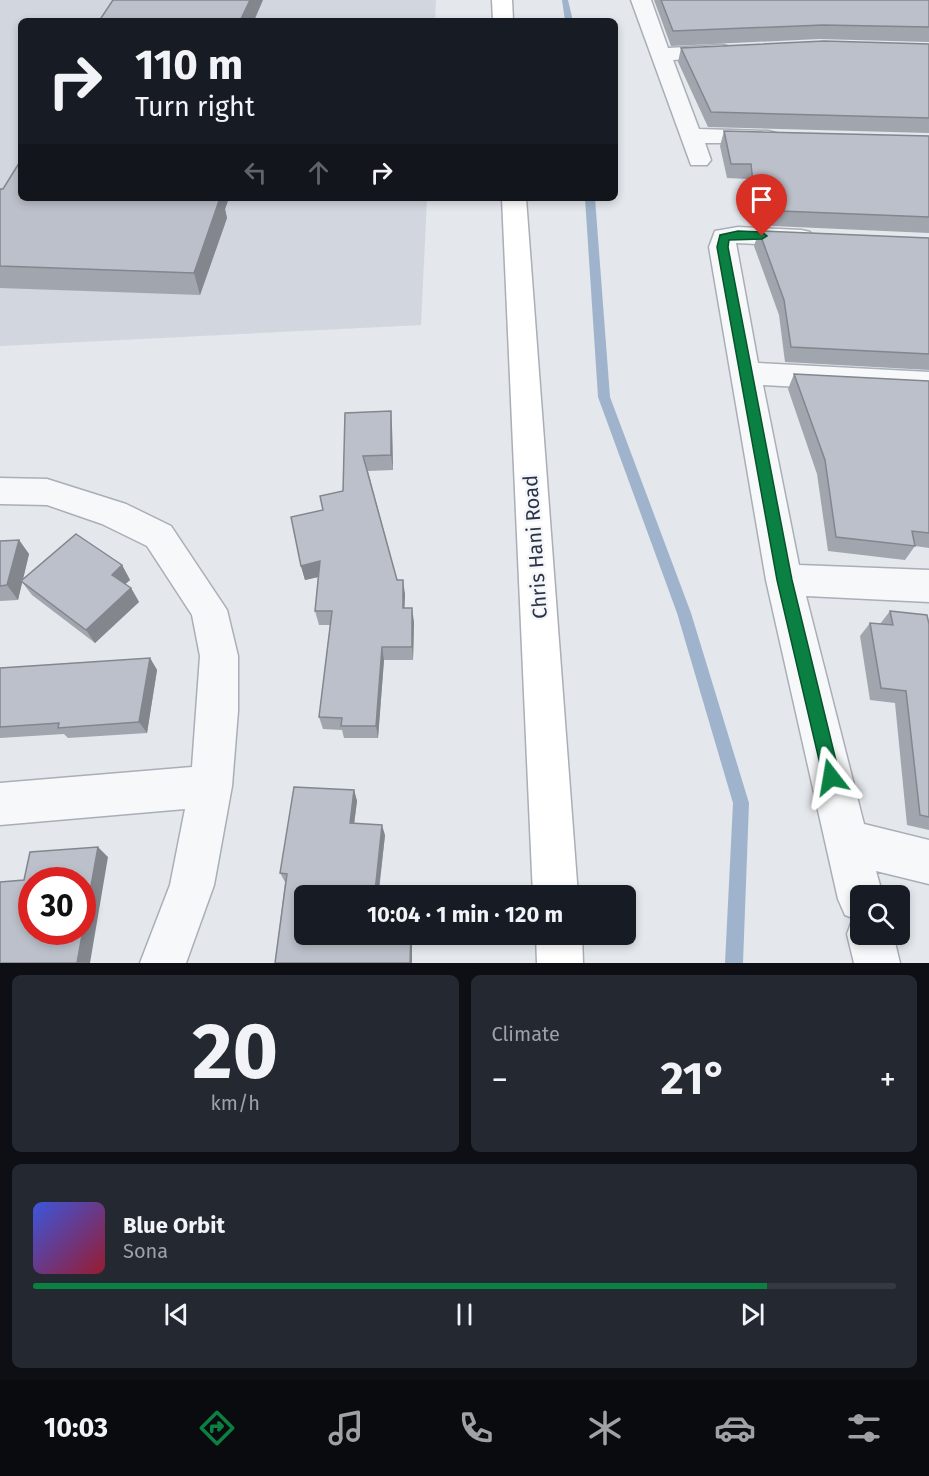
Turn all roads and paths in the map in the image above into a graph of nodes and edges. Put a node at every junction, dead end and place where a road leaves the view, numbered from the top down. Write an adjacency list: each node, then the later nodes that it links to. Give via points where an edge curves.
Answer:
1 (502, 0): 3 (main road)
2 (641, 0): 5 (street)
3 (503, 18)
4 (742, 50): 5 (street)
5 (662, 54): 6 (street)
6 (691, 136): 7 (street); 8 (street)
7 (786, 138)
8 (699, 160)
9 (514, 201): 20 (main road, Chris Hani Road)
10 (822, 238): 11 (street, via 724,237 722,247)
11 (744, 373): 12 (street); 14 (street)
12 (929, 383)
13 (0, 491): 16 (street, via 47,492 114,514 159,536 187,573 209,610 219,656)
14 (784, 580): 15 (street); 18 (street)
15 (929, 586)
16 (211, 786): 17 (street); 24 (street, via 192,885)
17 (0, 804)
18 (847, 842): 19 (street); 21 (street)
19 (929, 862)
20 (555, 885)
21 (858, 885)
22 (559, 945): 25 (main road)
23 (873, 945): 26 (street)
24 (164, 963)
25 (560, 963)
26 (877, 963)

